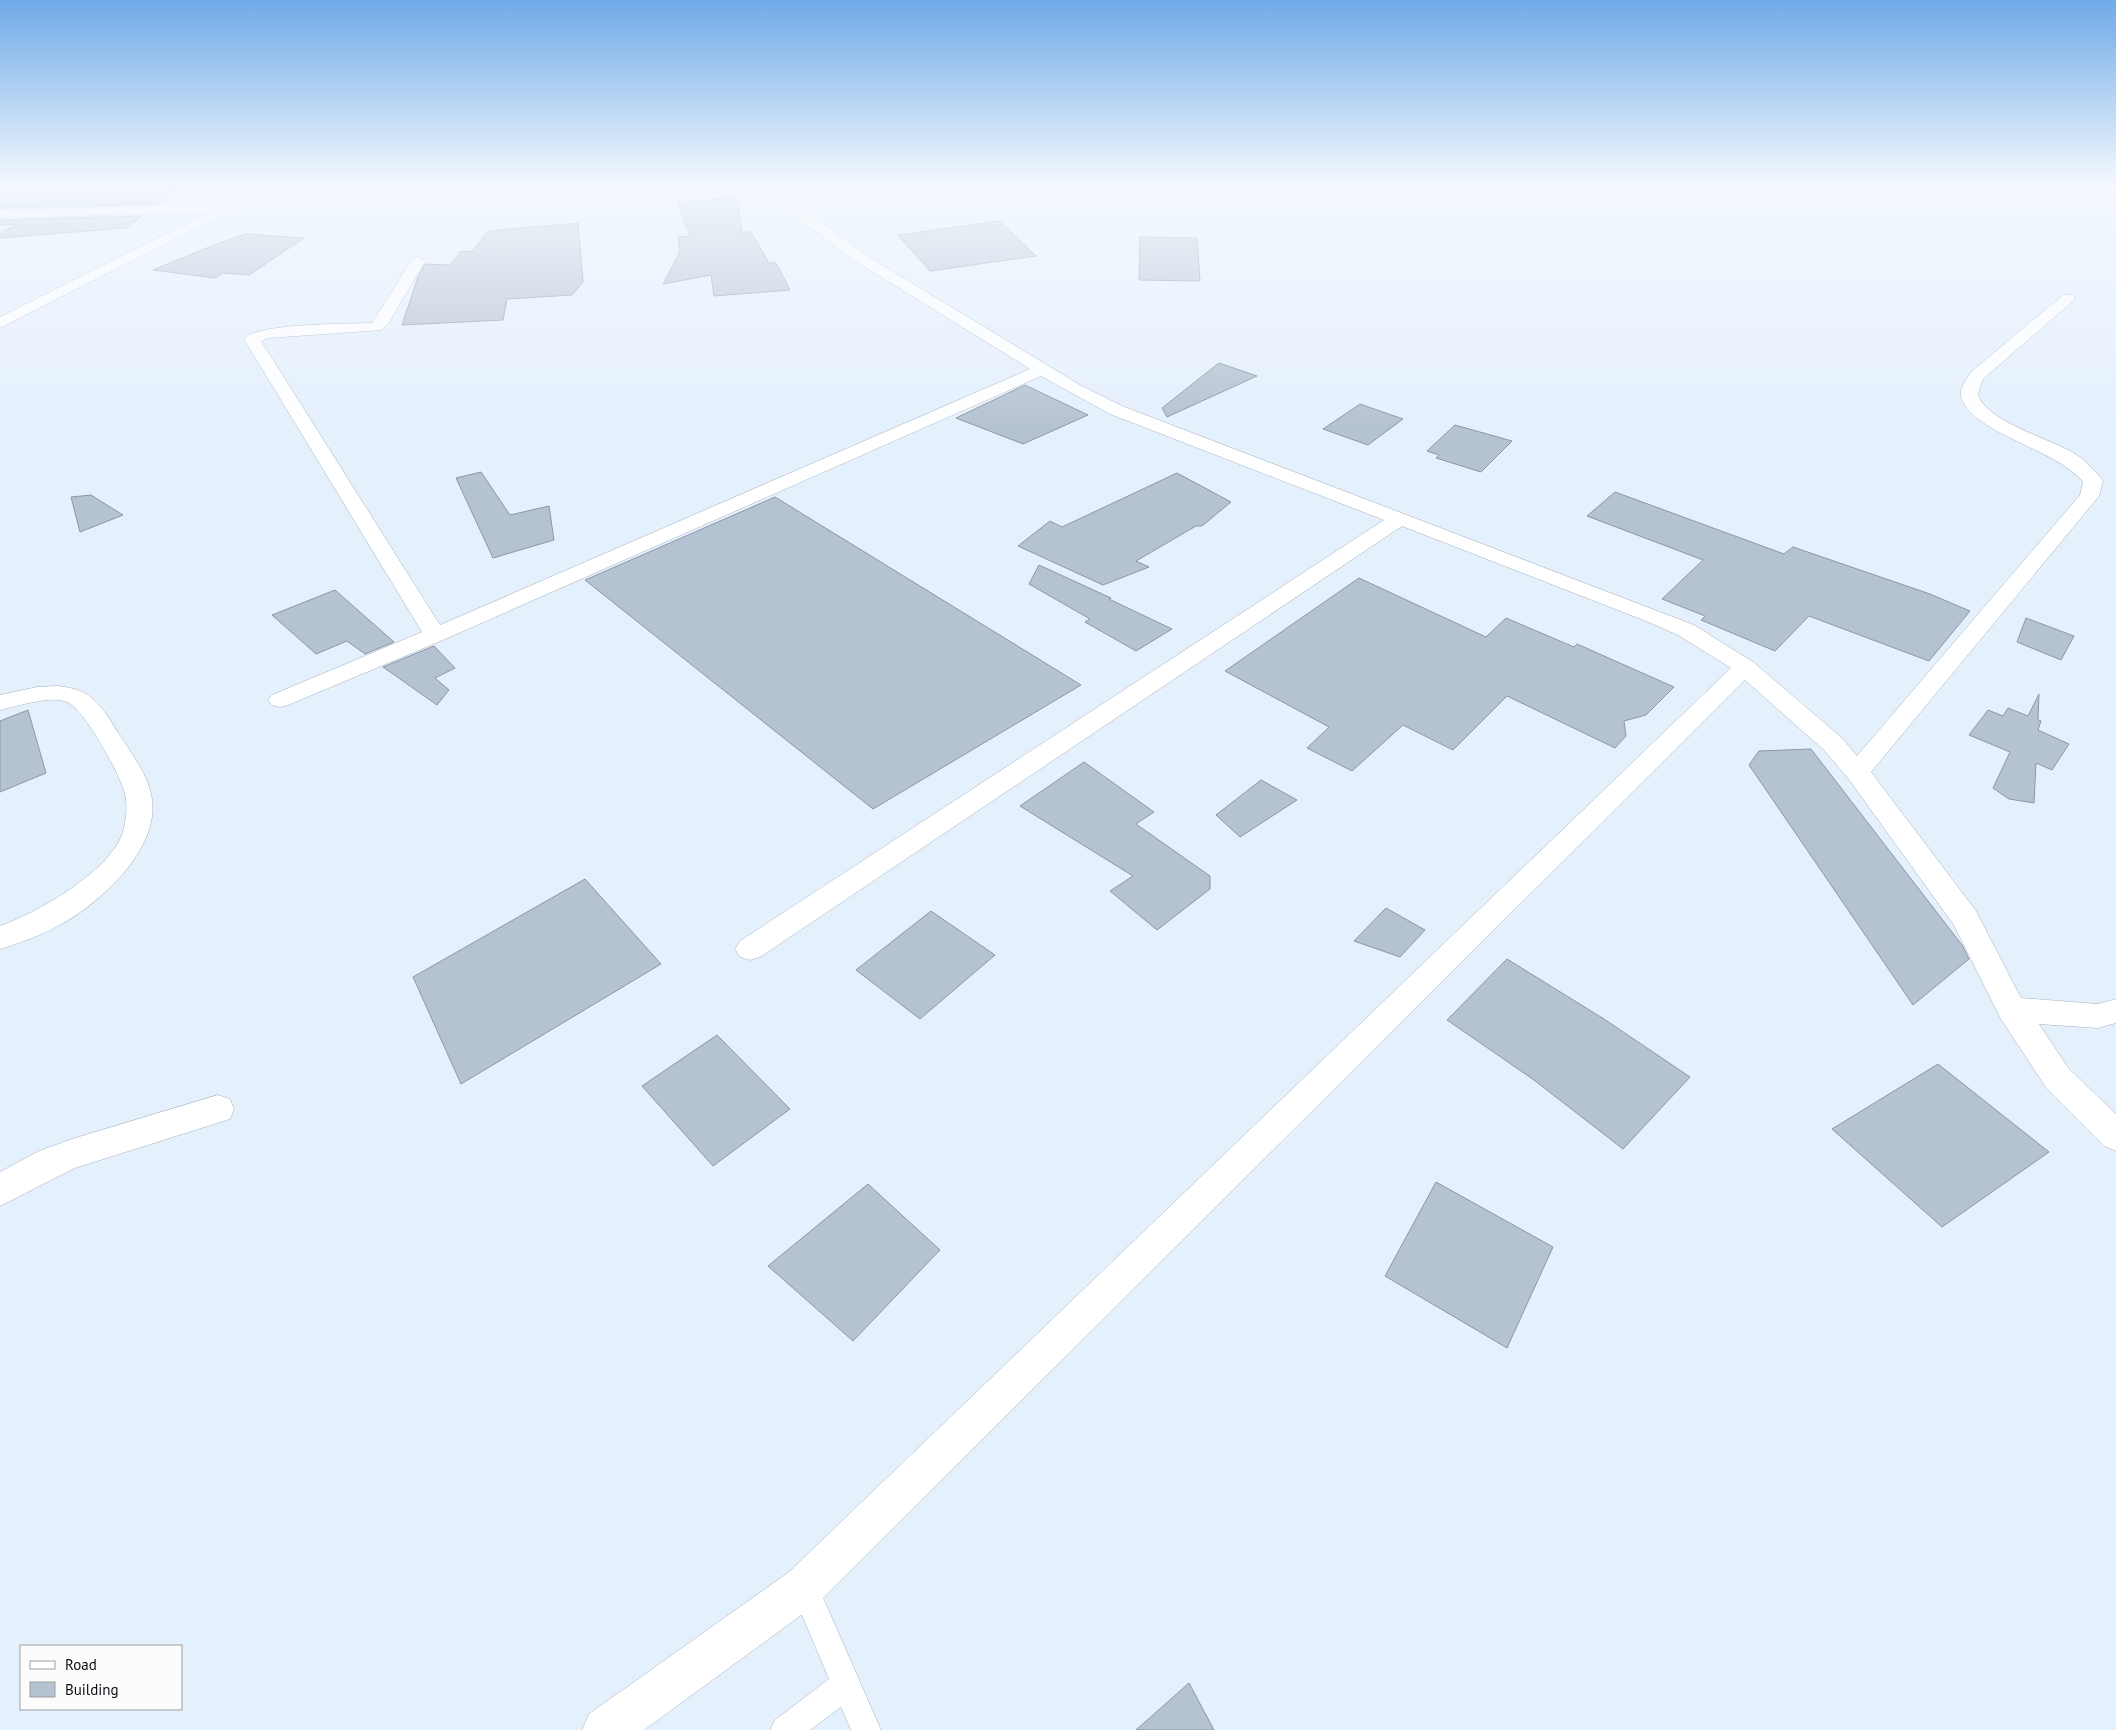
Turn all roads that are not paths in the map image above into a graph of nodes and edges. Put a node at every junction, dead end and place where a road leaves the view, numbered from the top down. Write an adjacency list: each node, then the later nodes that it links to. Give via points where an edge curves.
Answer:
1 (109, 266): 5 (street)
2 (415, 266): 8 (street, via 376,327 265,333 252,339)
3 (873, 266): 6 (street)
4 (2068, 298): 12 (street, via 1978,376 1969,395 1973,405 1987,417 2074,460 2086,470 2093,481 2089,496)
5 (0, 324)
6 (1041, 370): 7 (street, via 1116,410); 8 (street)
7 (1399, 519): 9 (street, via 1654,616 1686,630); 14 (street)
8 (435, 634): 10 (street)
9 (1745, 667): 12 (street, via 1833,744); 20 (street)
10 (280, 700)
11 (0, 703): 13 (street, via 55,694 82,700 103,726 138,793 135,836 118,860 65,909)
12 (1857, 772): 15 (street, via 1966,919)
13 (0, 938)
14 (750, 949)
15 (2012, 1010): 16 (street, via 2098,1016); 18 (street, via 2058,1079)
16 (2116, 1011)
17 (218, 1110): 19 (street, via 72,1154)
18 (2116, 1136)
19 (0, 1190)
20 (804, 1587): 21 (lane); 22 (street)
21 (846, 1686): 23 (lane); 24 (lane)
22 (605, 1730)
23 (785, 1730)
24 (866, 1730)

